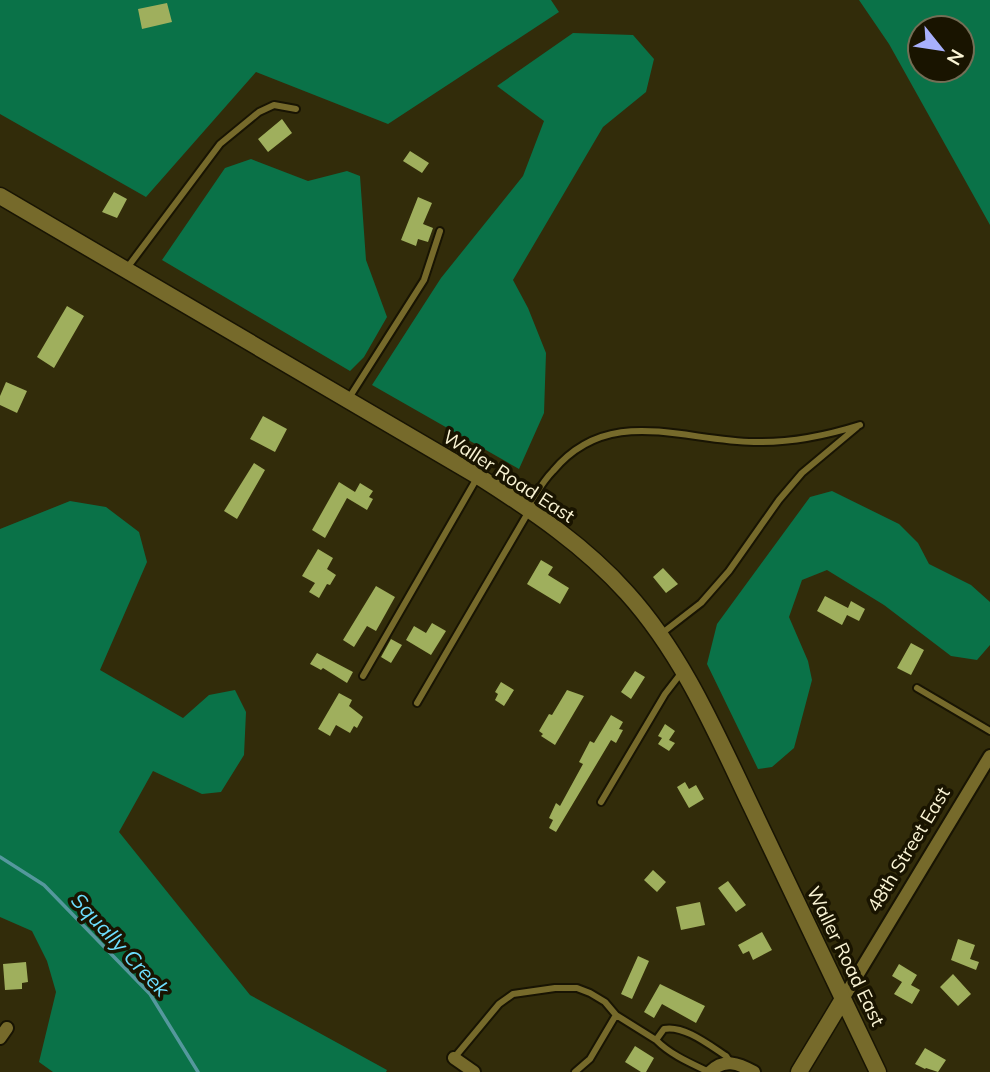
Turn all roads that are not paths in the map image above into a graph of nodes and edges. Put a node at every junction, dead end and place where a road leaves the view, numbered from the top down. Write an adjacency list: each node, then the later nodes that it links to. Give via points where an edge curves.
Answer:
1 (296, 109): 4 (lane, via 274,105 258,112 220,144)
2 (0, 195): 4 (street, Waller Road East)
3 (440, 231): 5 (lane, via 424,280)
4 (126, 269): 5 (street, Waller Road East)
5 (348, 400): 6 (street, Waller Road East)
6 (478, 477): 7 (street, Waller Road East); 10 (lane)
7 (529, 508): 8 (street, Waller Road East, via 619,584); 8 (lane, via 569,454 610,433 652,430 754,442 817,438 860,425 802,473 701,603); 12 (lane)
8 (660, 635): 9 (street, Waller Road East)
9 (683, 670): 15 (lane); 16 (street, Waller Road East)
10 (363, 676)
11 (917, 688): 13 (lane)
12 (417, 703)
13 (990, 731)
14 (990, 757): 16 (street, 48th Street East)
15 (601, 802)
16 (843, 999): 25 (street, 48th Street East); 26 (street, Waller Road East)
17 (615, 1015): 18 (lane); 19 (lane, via 605,1002 577,988 513,994 499,1004); 22 (lane, via 590,1059)
18 (656, 1040): 20 (lane, via 672,1027 726,1056); 23 (lane, via 674,1055)
19 (454, 1058): 21 (street)
20 (727, 1063): 23 (street); 24 (street)
21 (474, 1072)
22 (575, 1072)
23 (709, 1072)
24 (754, 1072)
25 (799, 1072)
26 (878, 1072)

